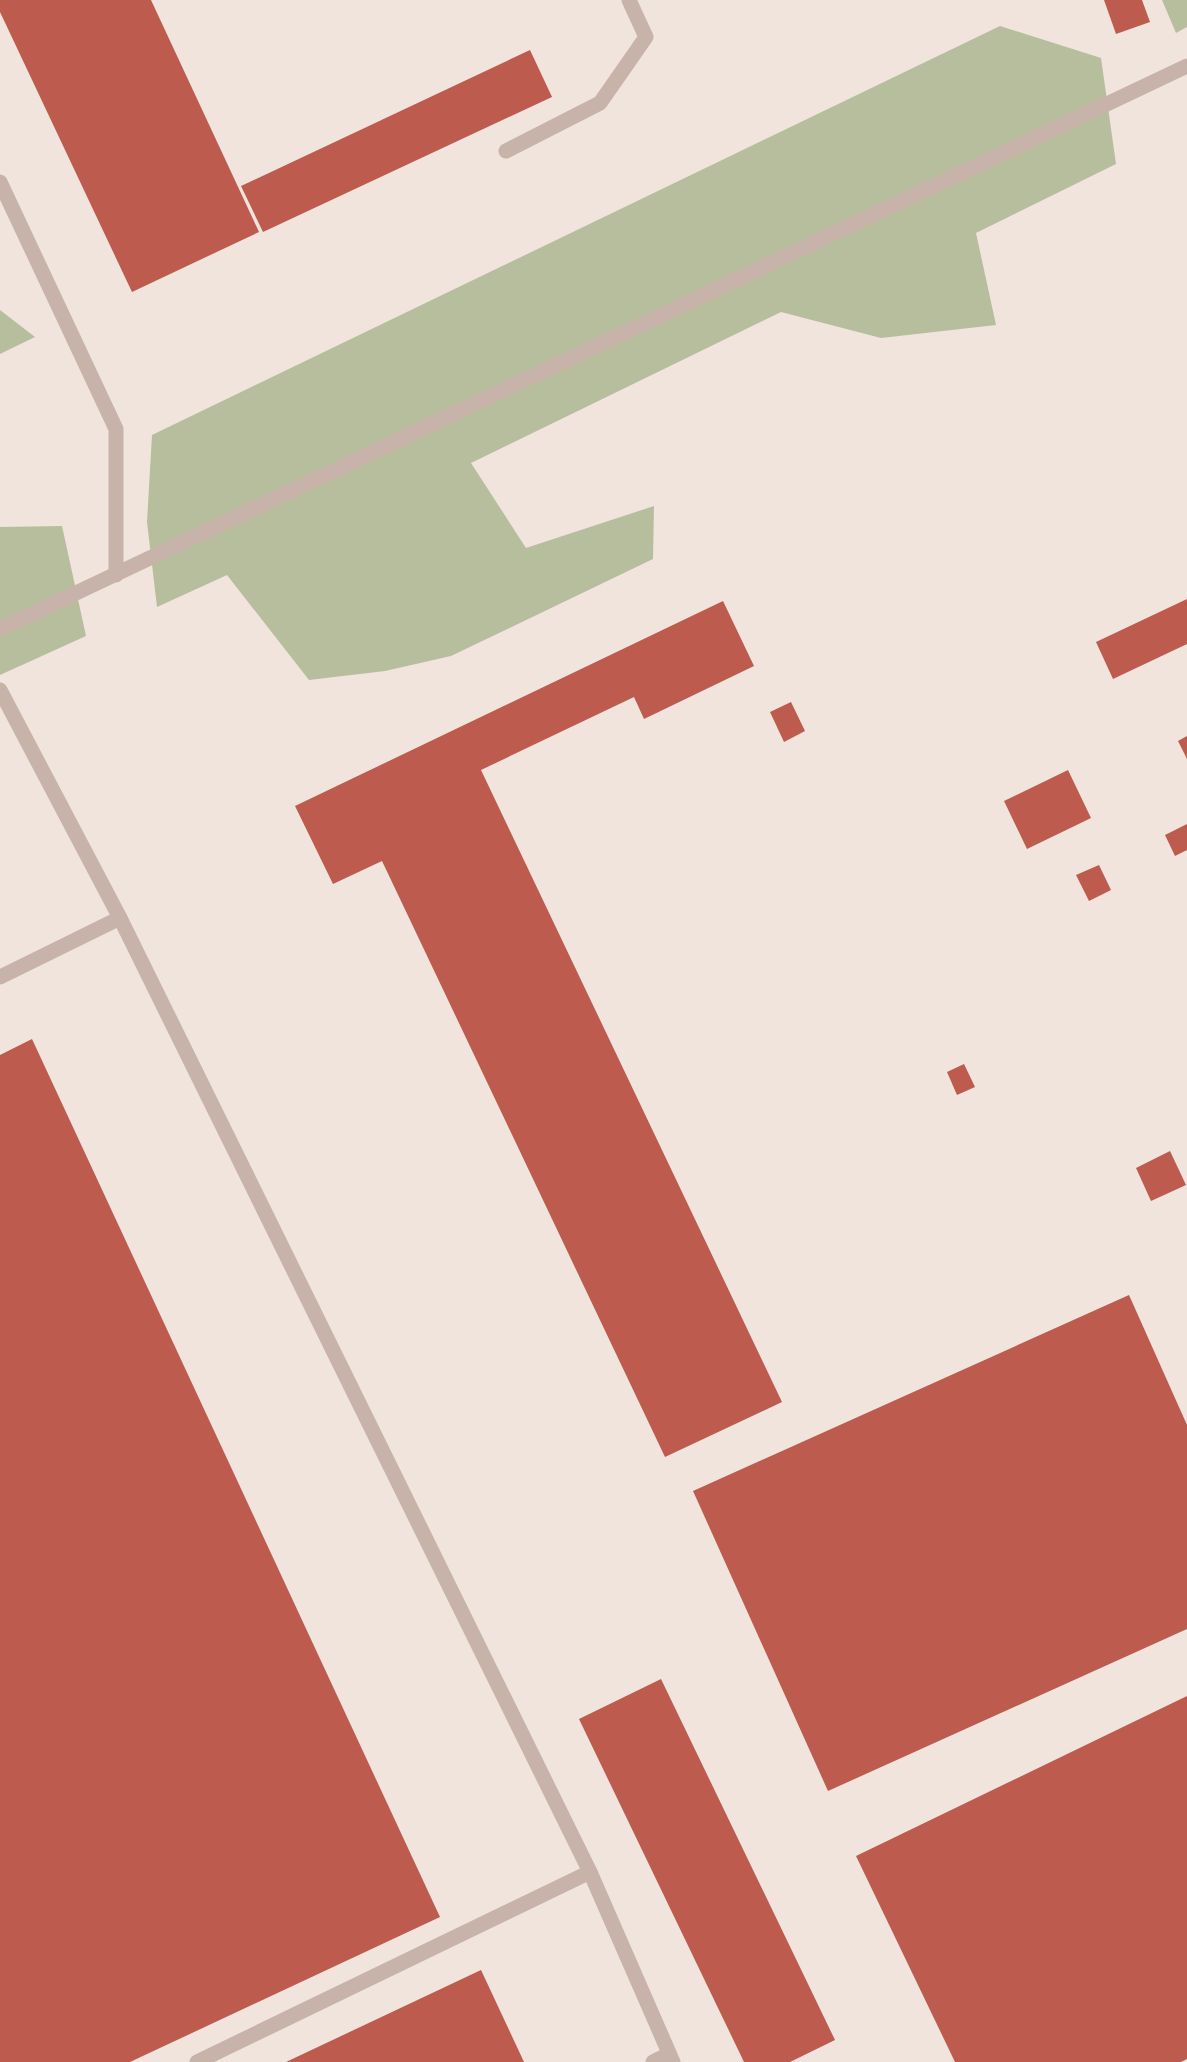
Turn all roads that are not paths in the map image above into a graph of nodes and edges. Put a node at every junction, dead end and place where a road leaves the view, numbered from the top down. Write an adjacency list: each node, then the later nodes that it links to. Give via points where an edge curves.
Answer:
1 (629, 0): 3 (street, via 646,37 600,103)
2 (1187, 66): 5 (street)
3 (506, 151)
4 (0, 182): 5 (street, via 116,429)
5 (116, 575): 6 (street)
6 (0, 629)
7 (0, 690): 8 (street)
8 (120, 918): 9 (street); 10 (street)
9 (0, 977)
10 (590, 1872): 11 (street); 12 (street)
11 (671, 2058): 13 (street)
12 (197, 2062)
13 (653, 2062)

